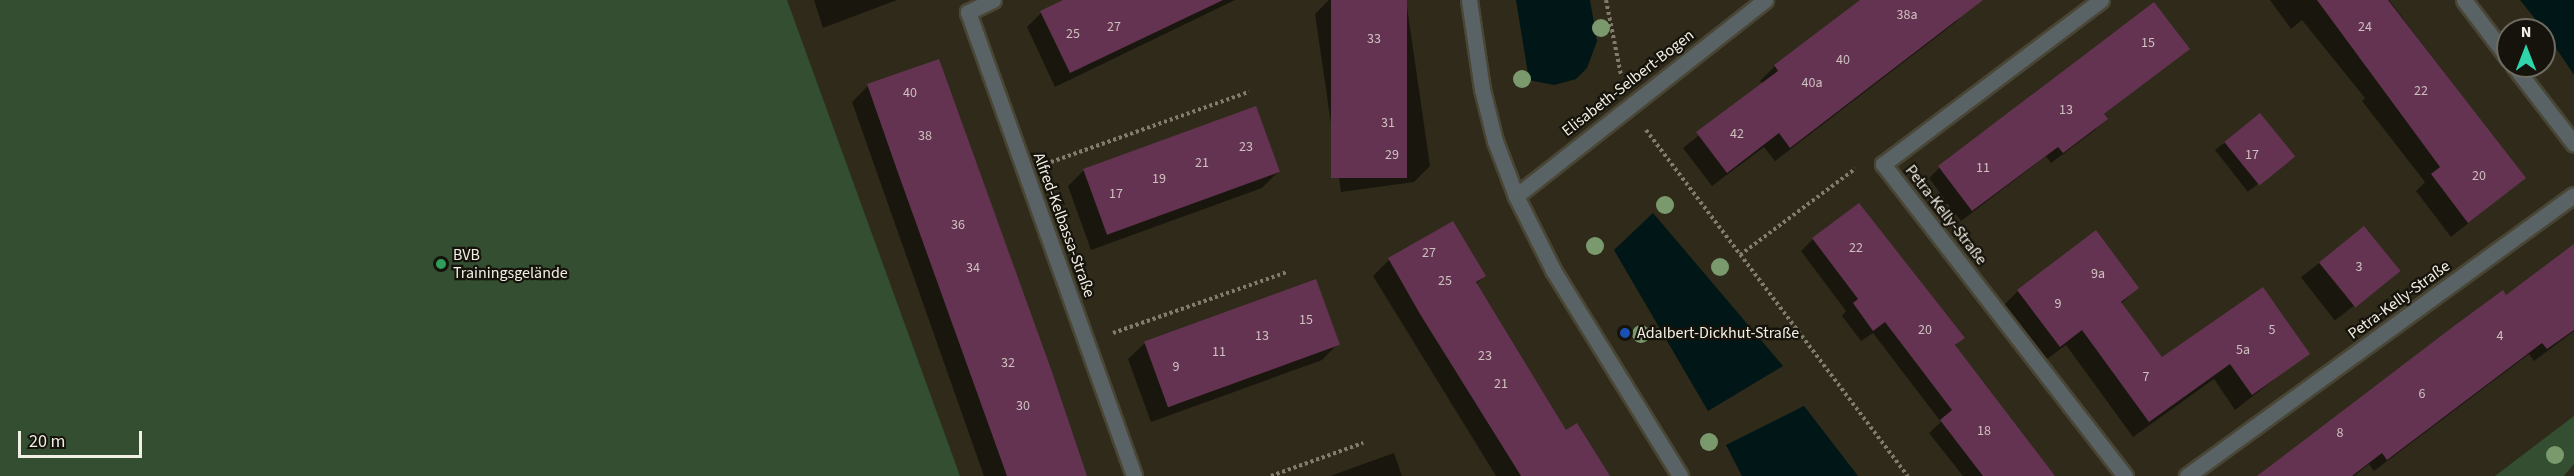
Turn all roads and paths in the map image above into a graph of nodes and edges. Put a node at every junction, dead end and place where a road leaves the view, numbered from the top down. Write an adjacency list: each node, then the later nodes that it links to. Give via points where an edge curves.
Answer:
1 (993, 0): 13 (street, Alfred-Kelbassa-Straße, via 968,12)
2 (1469, 0): 15 (street, via 1495,141)
3 (1606, 0): 10 (path)
4 (1765, 0): 10 (street, Elisabeth-Selbert-Bogen)
5 (2101, 0): 12 (street, Petra-Kelly-Straße)
6 (2464, 0): 7 (street)
7 (2496, 41)
8 (2523, 78): 11 (street)
9 (1249, 92): 13 (path)
10 (1627, 105): 15 (street, Elisabeth-Selbert-Bogen); 16 (path)
11 (2574, 144)
12 (1883, 164): 16 (path, via 1855,169); 24 (street, Petra-Kelly-Straße)
13 (1025, 171): 18 (street, Alfred-Kelbassa-Straße)
14 (2574, 195): 25 (street, Petra-Kelly-Straße)
15 (1516, 196): 22 (street, via 1553,270)
16 (1740, 255): 23 (path)
17 (1287, 272): 18 (path)
18 (1086, 342): 20 (street, Alfred-Kelbassa-Straße)
19 (1363, 443): 21 (path)
20 (1134, 476)
21 (1271, 476)
22 (1680, 476)
23 (1908, 476)
24 (2125, 476)
25 (2187, 476)

